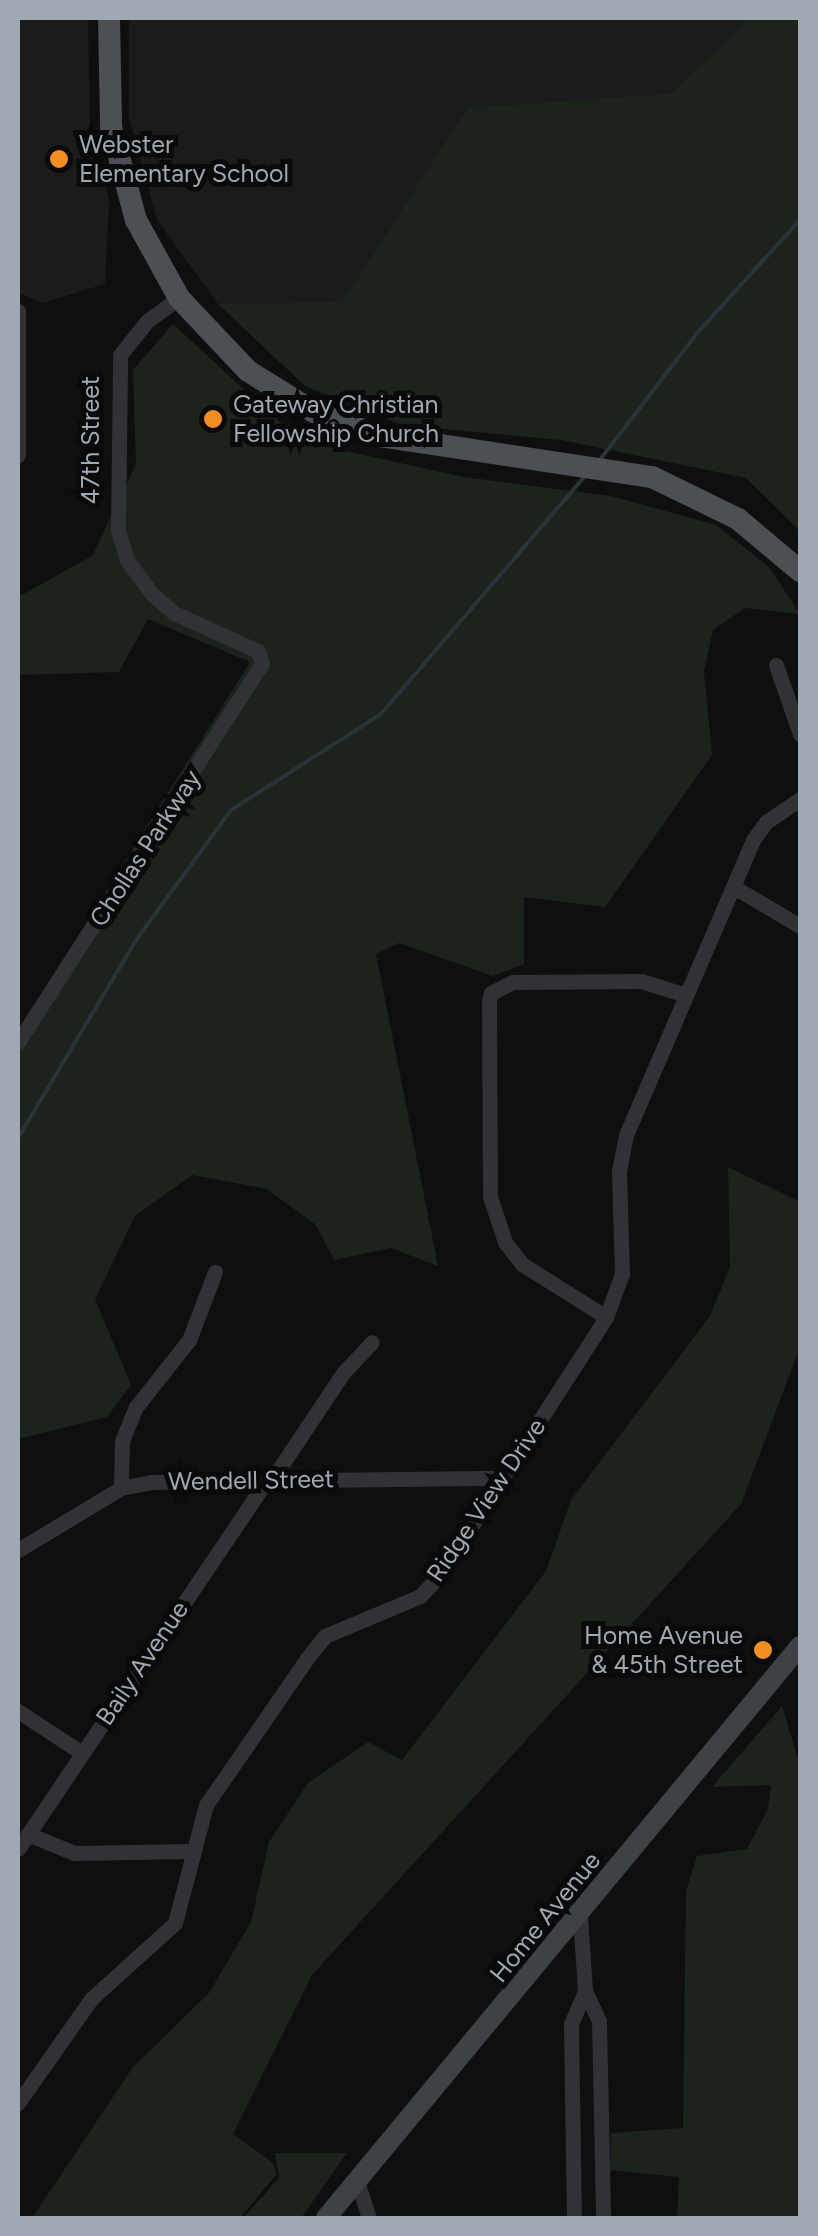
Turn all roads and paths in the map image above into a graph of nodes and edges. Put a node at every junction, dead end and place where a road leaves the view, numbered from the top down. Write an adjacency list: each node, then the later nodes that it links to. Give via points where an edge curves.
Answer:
1 (109, 18): 2 (main road, via 111,127 122,181 158,267)
2 (179, 298): 5 (main road, via 248,371 314,412 380,436 617,468 710,503); 6 (street, 47th Street, via 147,321 120,356 118,530 152,594 174,612)
3 (18, 311): 4 (street)
4 (18, 455)
5 (800, 571)
6 (258, 651): 13 (street, Chollas Parkway, via 257,676)
7 (776, 665): 8 (street)
8 (800, 734)
9 (800, 799): 10 (street, Ridge View Drive, via 766,822)
10 (734, 888): 11 (street); 12 (street, Ridge View Drive)
11 (800, 926)
12 (686, 995): 15 (street, Ridge View Drive, via 626,1135 619,1171 622,1274); 15 (street, via 641,981 513,982 491,993 489,1001 490,1198 505,1242 522,1264)
13 (18, 1042)
14 (216, 1272): 19 (street, via 189,1340 136,1407 122,1441)
15 (606, 1317): 18 (street, Ridge View Drive)
16 (372, 1342): 17 (street, Baily Avenue)
17 (270, 1478): 18 (street, Wendell Street); 19 (street, Wendell Street); 23 (street, Baily Avenue)
18 (504, 1478): 26 (street, Ridge View Drive, via 420,1596 325,1636 206,1804)
19 (120, 1488): 20 (street, Wendell Street)
20 (18, 1550)
21 (800, 1646): 27 (main road, Home Avenue)
22 (18, 1711): 23 (street)
23 (82, 1752): 24 (street, Baily Avenue)
24 (28, 1834): 25 (street, Baily Avenue); 26 (street, via 74,1853)
25 (18, 1849)
26 (191, 1851): 29 (street, Ridge View Drive, via 175,1922 90,1998)
27 (580, 1916): 28 (street); 30 (main road, Home Avenue)
28 (584, 1991): 33 (street, via 571,2024); 34 (street, via 599,2021)
29 (18, 2103)
30 (357, 2181): 31 (main road, Home Avenue); 32 (street)
31 (326, 2218)
32 (369, 2218)
33 (574, 2218)
34 (603, 2218)

